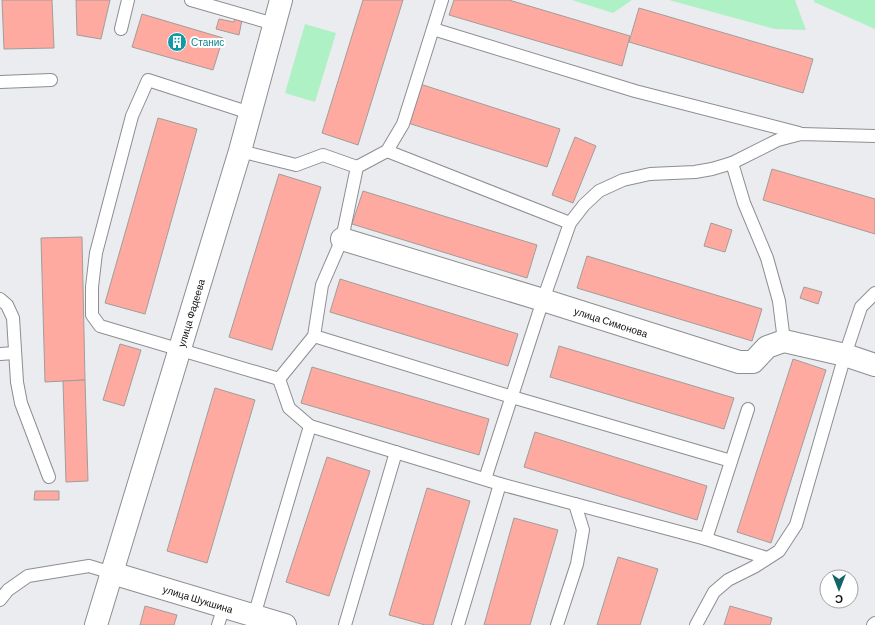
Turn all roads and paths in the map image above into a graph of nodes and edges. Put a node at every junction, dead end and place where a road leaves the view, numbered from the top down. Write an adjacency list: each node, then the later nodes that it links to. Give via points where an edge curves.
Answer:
1 (128, 0): 6 (lane)
2 (191, 0): 5 (lane)
3 (281, 0): 5 (street, улица Фадеева)
4 (442, 0): 7 (lane)
5 (274, 24): 10 (street, улица Фадеева)
6 (121, 29)
7 (433, 29): 11 (lane, via 635,91); 14 (lane, via 403,124)
8 (51, 80): 9 (lane)
9 (0, 82)
10 (250, 113): 13 (street, улица Фадеева); 24 (lane, via 148,80 132,116 96,253 92,315 100,326)
11 (801, 134): 12 (lane); 15 (lane, via 778,140)
12 (875, 136)
13 (240, 151): 16 (lane, via 296,165 323,155); 24 (street, улица Фадеева)
14 (388, 151): 16 (lane); 17 (lane)
15 (732, 163): 17 (lane, via 695,172 650,174 623,180 599,191); 23 (lane, via 744,203 767,258 779,301)
16 (357, 167): 18 (lane)
17 (570, 223): 21 (lane)
18 (342, 239): 21 (street, улица Симонова); 22 (lane, via 322,285)
19 (875, 293): 27 (lane, via 861,307)
20 (0, 299): 25 (lane, via 7,305 13,318)
21 (543, 300): 23 (street, улица Симонова, via 739,362 753,362 767,347); 30 (lane)
22 (314, 336): 29 (lane); 30 (lane)
23 (784, 341): 27 (street)
24 (180, 350): 29 (lane); 41 (street, улица Фадеева)
25 (15, 353): 26 (lane); 35 (lane, via 21,403)
26 (0, 354)
27 (845, 355): 28 (street); 40 (lane, via 796,525 779,551)
28 (875, 365)
29 (279, 379): 32 (lane, via 289,408)
30 (512, 397): 34 (lane); 36 (lane)
31 (748, 409): 34 (lane)
32 (310, 426): 33 (lane); 44 (lane)
33 (396, 452): 36 (lane); 47 (lane)
34 (731, 461): 39 (lane)
35 (49, 477)
36 (485, 479): 37 (lane)
37 (500, 484): 38 (lane); 48 (lane)
38 (575, 504): 39 (lane); 49 (lane, via 582,530 577,564)
39 (706, 539): 40 (lane)
40 (767, 558): 50 (lane, via 728,580 714,592)
41 (112, 573): 42 (lane, via 90,566 28,576 8,590); 43 (street, улица Шукшина); 45 (street, улица Фадеева)
42 (0, 600)
43 (221, 616): 44 (street, улица Шукшина)
44 (254, 616): 46 (street, улица Шукшина)
45 (96, 625)
46 (285, 625)
47 (345, 625)
48 (458, 625)
49 (558, 625)
50 (696, 625)

